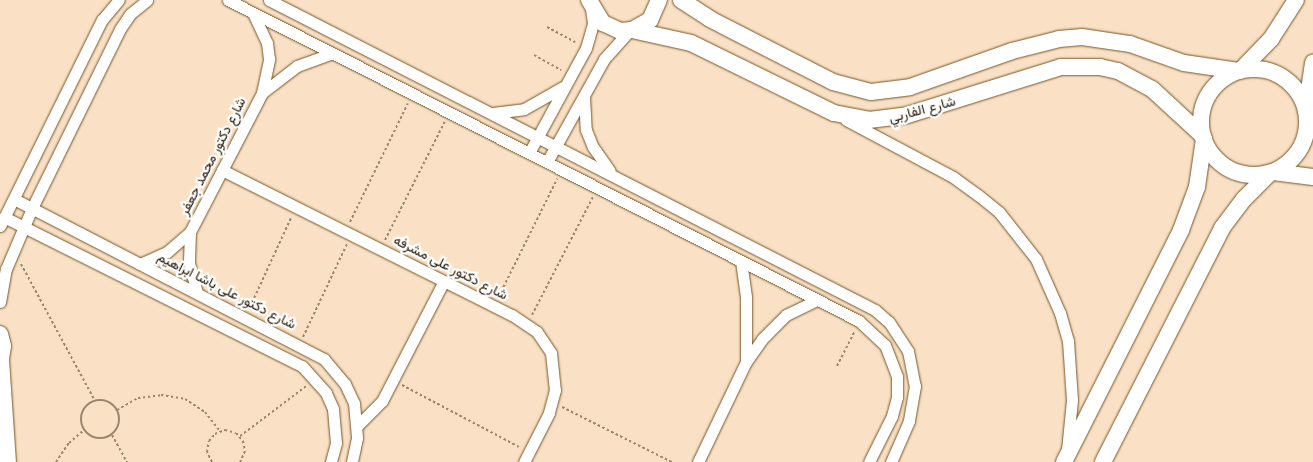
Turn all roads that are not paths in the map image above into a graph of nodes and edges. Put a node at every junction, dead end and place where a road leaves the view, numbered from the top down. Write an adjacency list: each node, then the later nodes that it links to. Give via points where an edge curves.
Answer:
1 (118, 0): 29 (street, via 102,20)
2 (146, 0): 30 (street, via 130,14 120,29)
3 (228, 0): 9 (street)
4 (269, 0): 17 (street)
5 (659, 0): 10 (street, via 650,20)
6 (681, 0): 13 (street, شارع الفاربي, via 710,19 833,82 871,92 910,87 1012,51 1059,39 1082,37 1130,44 1184,62)
7 (1295, 0): 13 (street, via 1271,39)
8 (590, 4): 10 (street, شارع الفاربي, via 603,23); 14 (street, via 593,23 586,48)
9 (254, 13): 11 (street); 15 (street, شارع دكتور محمد جعفر, via 262,27 268,51)
10 (631, 30): 16 (street, via 608,54); 18 (street, شارع الفاربي, via 690,43)
11 (332, 53): 15 (street, شارع دكتور محمد جعفر, via 297,66); 23 (street)
12 (1313, 63): 19 (street)
13 (1239, 71): 19 (street, via 1268,71 1282,76 1301,97); 21 (street, via 1216,85 1208,96 1202,116)
14 (570, 80): 17 (street, via 524,109); 20 (street)
15 (262, 93): 25 (street, شارع دكتور محمد جعفر)
16 (584, 94): 22 (street); 27 (street, via 586,130 592,147)
17 (491, 113): 20 (street)
18 (834, 113): 21 (street, شارع الفاربي, via 869,120 904,116 1043,72 1080,65 1118,71 1136,78 1170,103); 49 (street, via 972,190 999,212 1036,259 1060,312 1068,341 1072,400)
19 (1309, 114): 26 (street, via 1301,148 1284,166)
20 (538, 137): 22 (street); 23 (street)
21 (1204, 137): 26 (street, via 1219,161 1230,169 1249,175); 49 (street, via 1197,187 1181,230)
22 (556, 146): 24 (street); 27 (street)
23 (529, 153): 24 (street)
24 (547, 162): 34 (street)
25 (222, 170): 33 (street, شارع دكتور محمد جعفر); 36 (street, شارع دكتور على مشرفه)
26 (1271, 172): 28 (street); 56 (street, via 1244,199 1222,228)
27 (614, 176): 39 (street)
28 (1313, 177)
29 (14, 199): 30 (street, شارع دكتور على باشا ابراهيم); 31 (street)
30 (32, 208): 32 (street); 35 (street, شارع دكتور على باشا ابراهيم)
31 (2, 222): 32 (street)
32 (24, 227): 40 (street, via 6,269); 46 (street, via 286,358 316,378)
33 (190, 232): 35 (street, شارع دكتور محمد جعفر, via 167,252); 37 (street, شارع دكتور محمد جعفر, via 189,263)
34 (741, 261): 38 (street); 44 (street, via 746,298)
35 (140, 264): 37 (street, شارع دكتور على باشا ابراهيم)
36 (444, 281): 47 (street, via 393,380 375,410); 48 (street, شارع دكتور على مشرفه, via 528,324 551,353 556,377 553,403)
37 (197, 293): 45 (street, شارع دكتور على باشا ابراهيم, via 300,344 324,359)
38 (817, 300): 41 (street); 44 (street, via 773,326)
39 (860, 301): 41 (street); 55 (street, via 889,322 908,351 913,368 914,404)
40 (0, 302)
41 (855, 319): 54 (street, via 885,345 897,377 897,397 892,416)
42 (0, 334): 43 (street)
43 (1, 362): 50 (street)
44 (746, 362): 53 (street)
45 (345, 384): 46 (street); 47 (street, شارع دكتور على باشا ابراهيم, via 354,403)
46 (326, 393): 51 (street, via 336,426)
47 (358, 425): 52 (street, شارع دكتور على باشا ابراهيم)
48 (527, 457)
49 (1065, 459)
50 (8, 462)
51 (331, 462)
52 (352, 462)
53 (698, 462)
54 (869, 462)
55 (891, 462)
56 (1103, 462)

